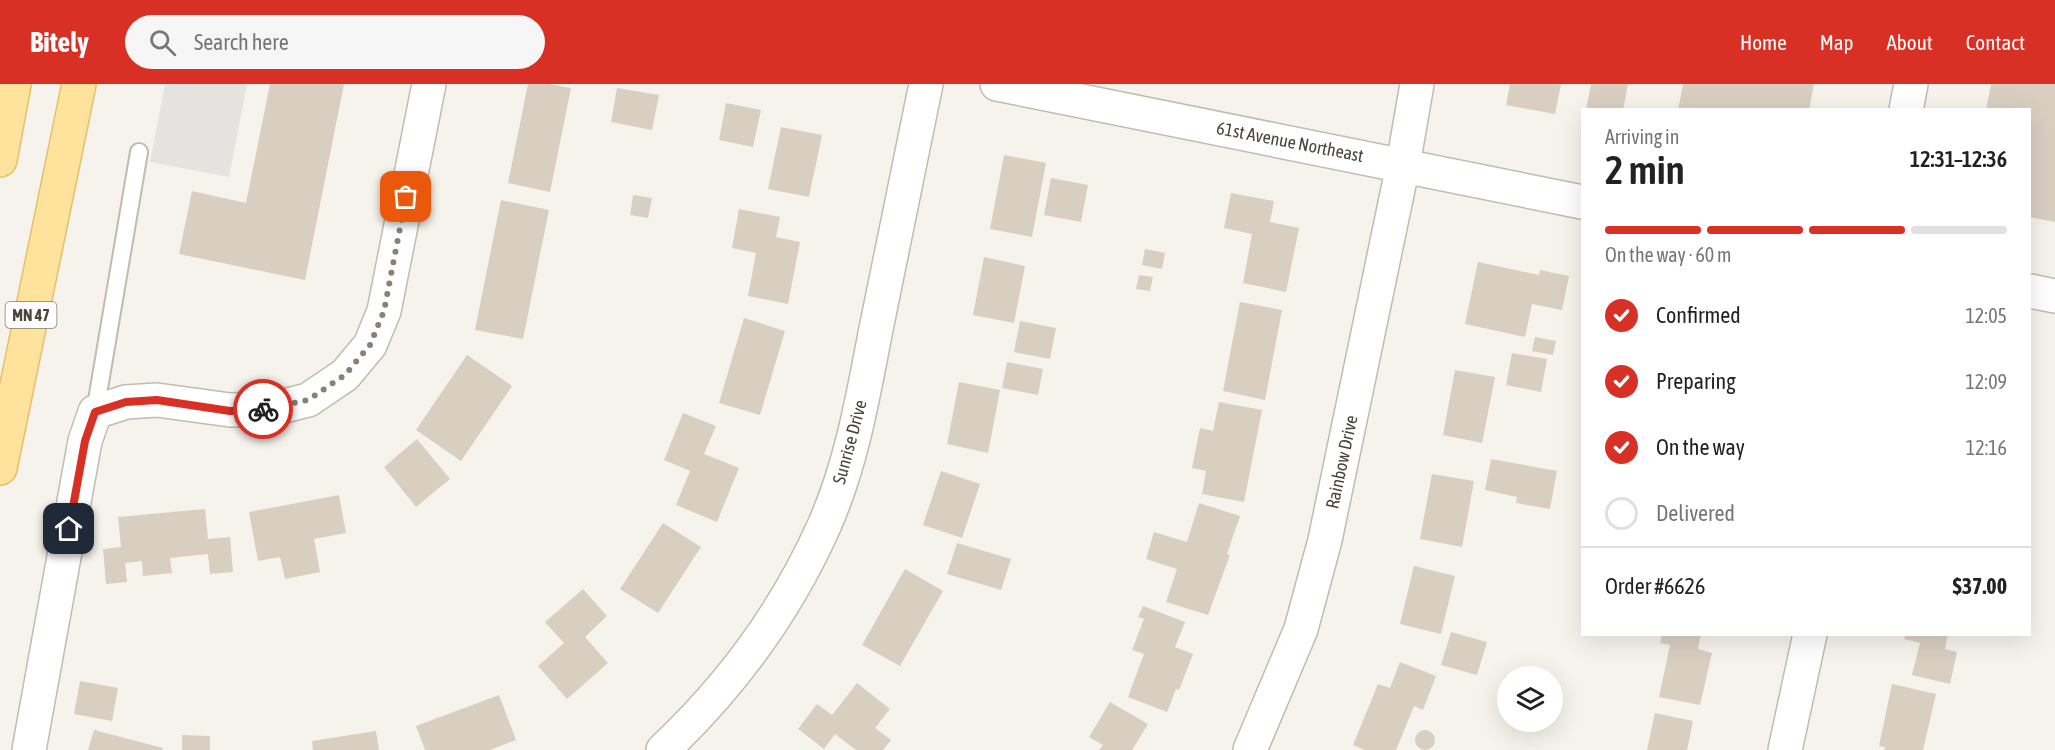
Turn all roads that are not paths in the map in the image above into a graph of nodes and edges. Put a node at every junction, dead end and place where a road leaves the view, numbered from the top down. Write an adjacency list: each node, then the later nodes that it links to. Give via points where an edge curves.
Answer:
1 (14, 84): 10 (main road)
2 (79, 84): 16 (main road, MN 47)
3 (429, 84): 15 (street, via 384,311 370,345 345,375 308,400 272,409 230,411 157,400 126,402)
4 (926, 84): 19 (street, Sunrise Drive, via 852,449 824,525 788,597 738,670)
5 (997, 84): 11 (street, 61st Avenue Northeast)
6 (1417, 84): 11 (street, Rainbow Drive)
7 (1911, 84): 8 (street)
8 (1906, 108)
9 (139, 152): 15 (lane)
10 (0, 160)
11 (1403, 165): 12 (street, 61st Avenue Northeast); 20 (street, Rainbow Drive, via 1325,540 1300,629)
12 (1581, 202)
13 (2031, 291): 14 (street)
14 (2055, 296)
15 (95, 412): 18 (street, via 85,441)
16 (0, 468)
17 (1810, 636): 21 (street)
18 (29, 750)
19 (663, 750)
20 (1250, 750)
21 (1785, 750)

